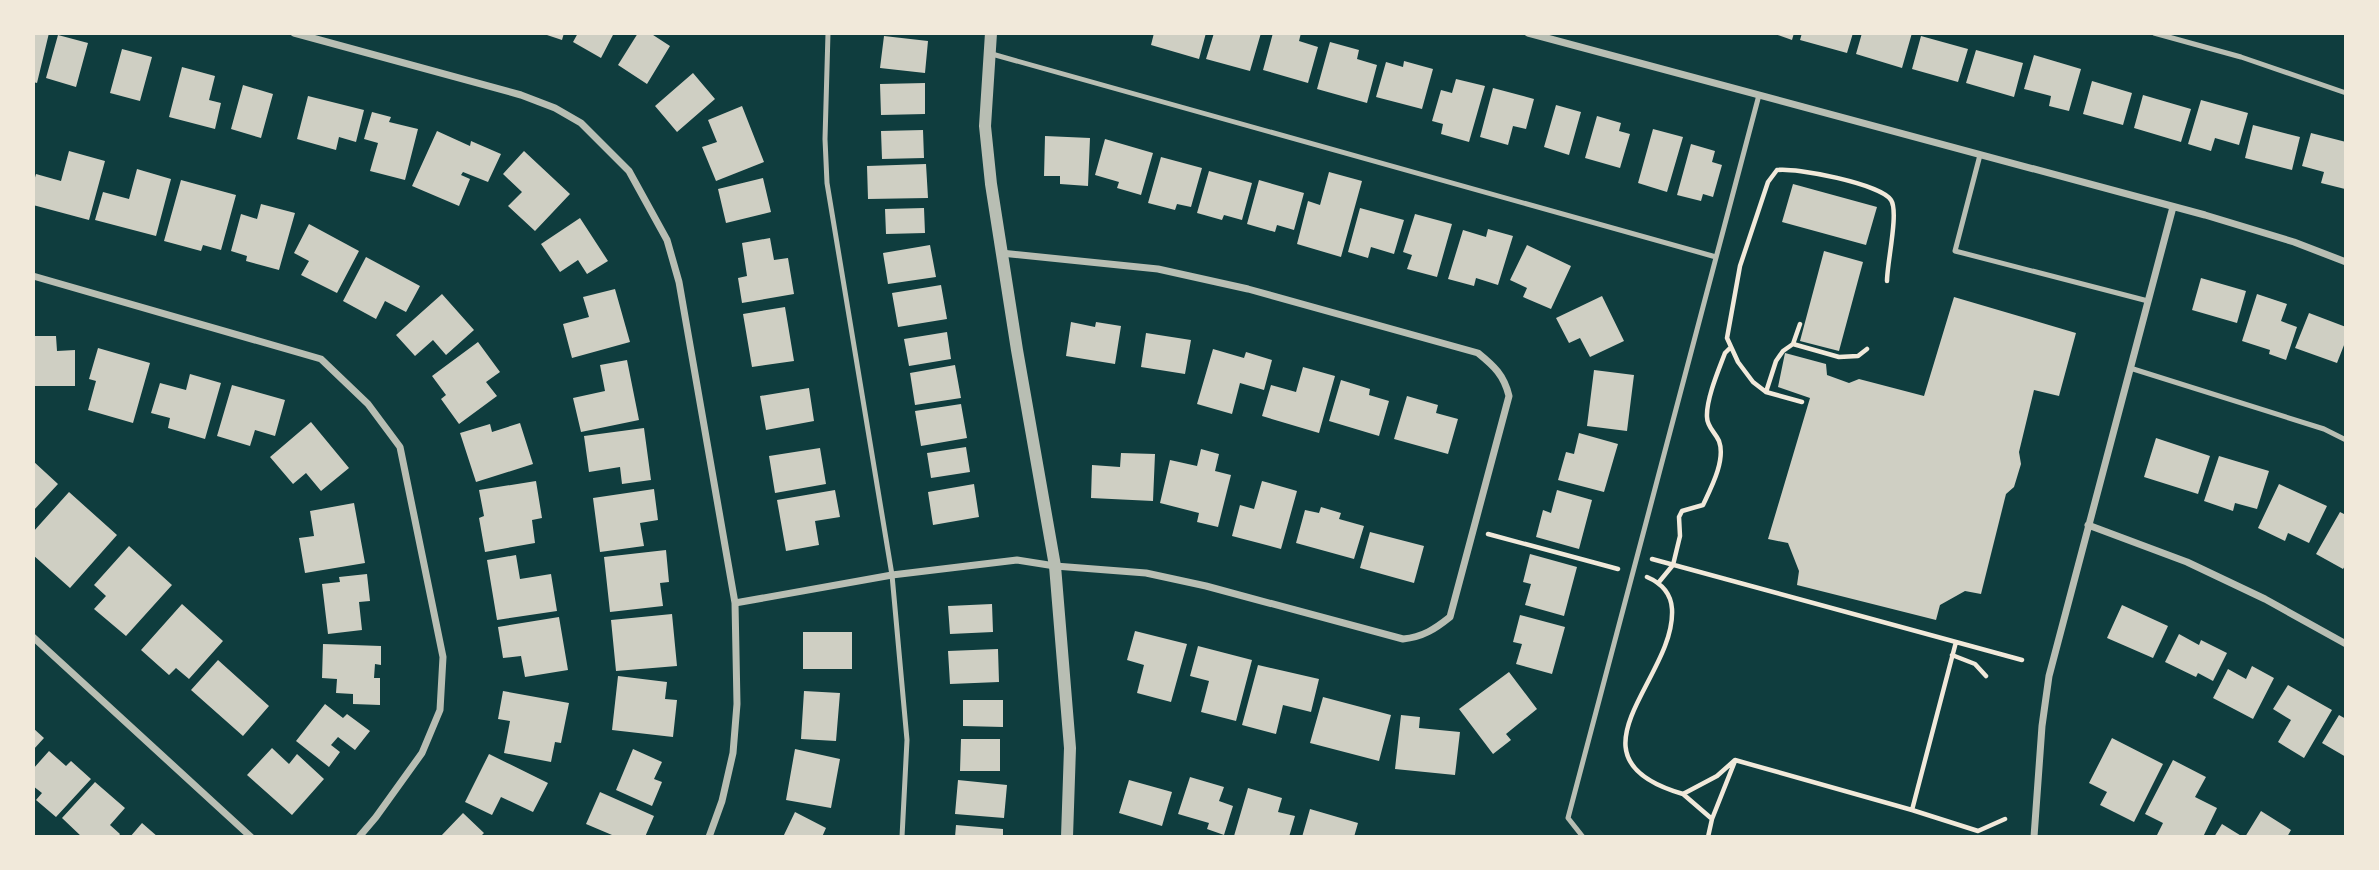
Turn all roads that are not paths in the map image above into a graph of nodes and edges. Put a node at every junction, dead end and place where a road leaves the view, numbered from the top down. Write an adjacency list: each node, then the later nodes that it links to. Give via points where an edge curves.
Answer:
1 (294, 33): 21 (street, via 555,108 581,123 629,171 667,240 679,282)
2 (828, 33): 20 (lane, via 827,183)
3 (991, 33): 6 (street)
4 (1528, 33): 8 (street)
5 (2154, 33): 7 (lane)
6 (989, 53): 11 (street, via 985,126); 12 (lane)
7 (2346, 93)
8 (1759, 95): 9 (street); 12 (lane)
9 (1980, 155): 10 (street); 15 (lane, via 1955,251)
10 (2173, 207): 13 (street); 15 (street)
11 (1001, 253): 19 (street); 19 (street, via 1158,269 1248,289 1478,353 1505,380 1508,396 1450,617 1426,634 1403,639 1206,586 1108,569)
12 (1716, 257): 29 (lane, via 1568,818)
13 (2346, 262)
14 (33, 276): 25 (street, via 321,359 368,404 400,447 443,657 440,710 422,753)
15 (2148, 301): 16 (street)
16 (2130, 368): 17 (lane); 18 (street)
17 (2346, 440)
18 (2088, 525): 23 (street, via 2198,567); 30 (street, via 2049,676)
19 (1055, 566): 20 (street, via 1017,559); 28 (street, via 1069,748)
20 (892, 575): 21 (street); 27 (lane, via 907,740)
21 (735, 603): 26 (street, via 733,753)
22 (33, 637): 24 (street)
23 (2346, 644)
24 (251, 837)
25 (359, 837)
26 (709, 837)
27 (902, 837)
28 (1067, 837)
29 (1583, 837)
30 (2034, 837)

